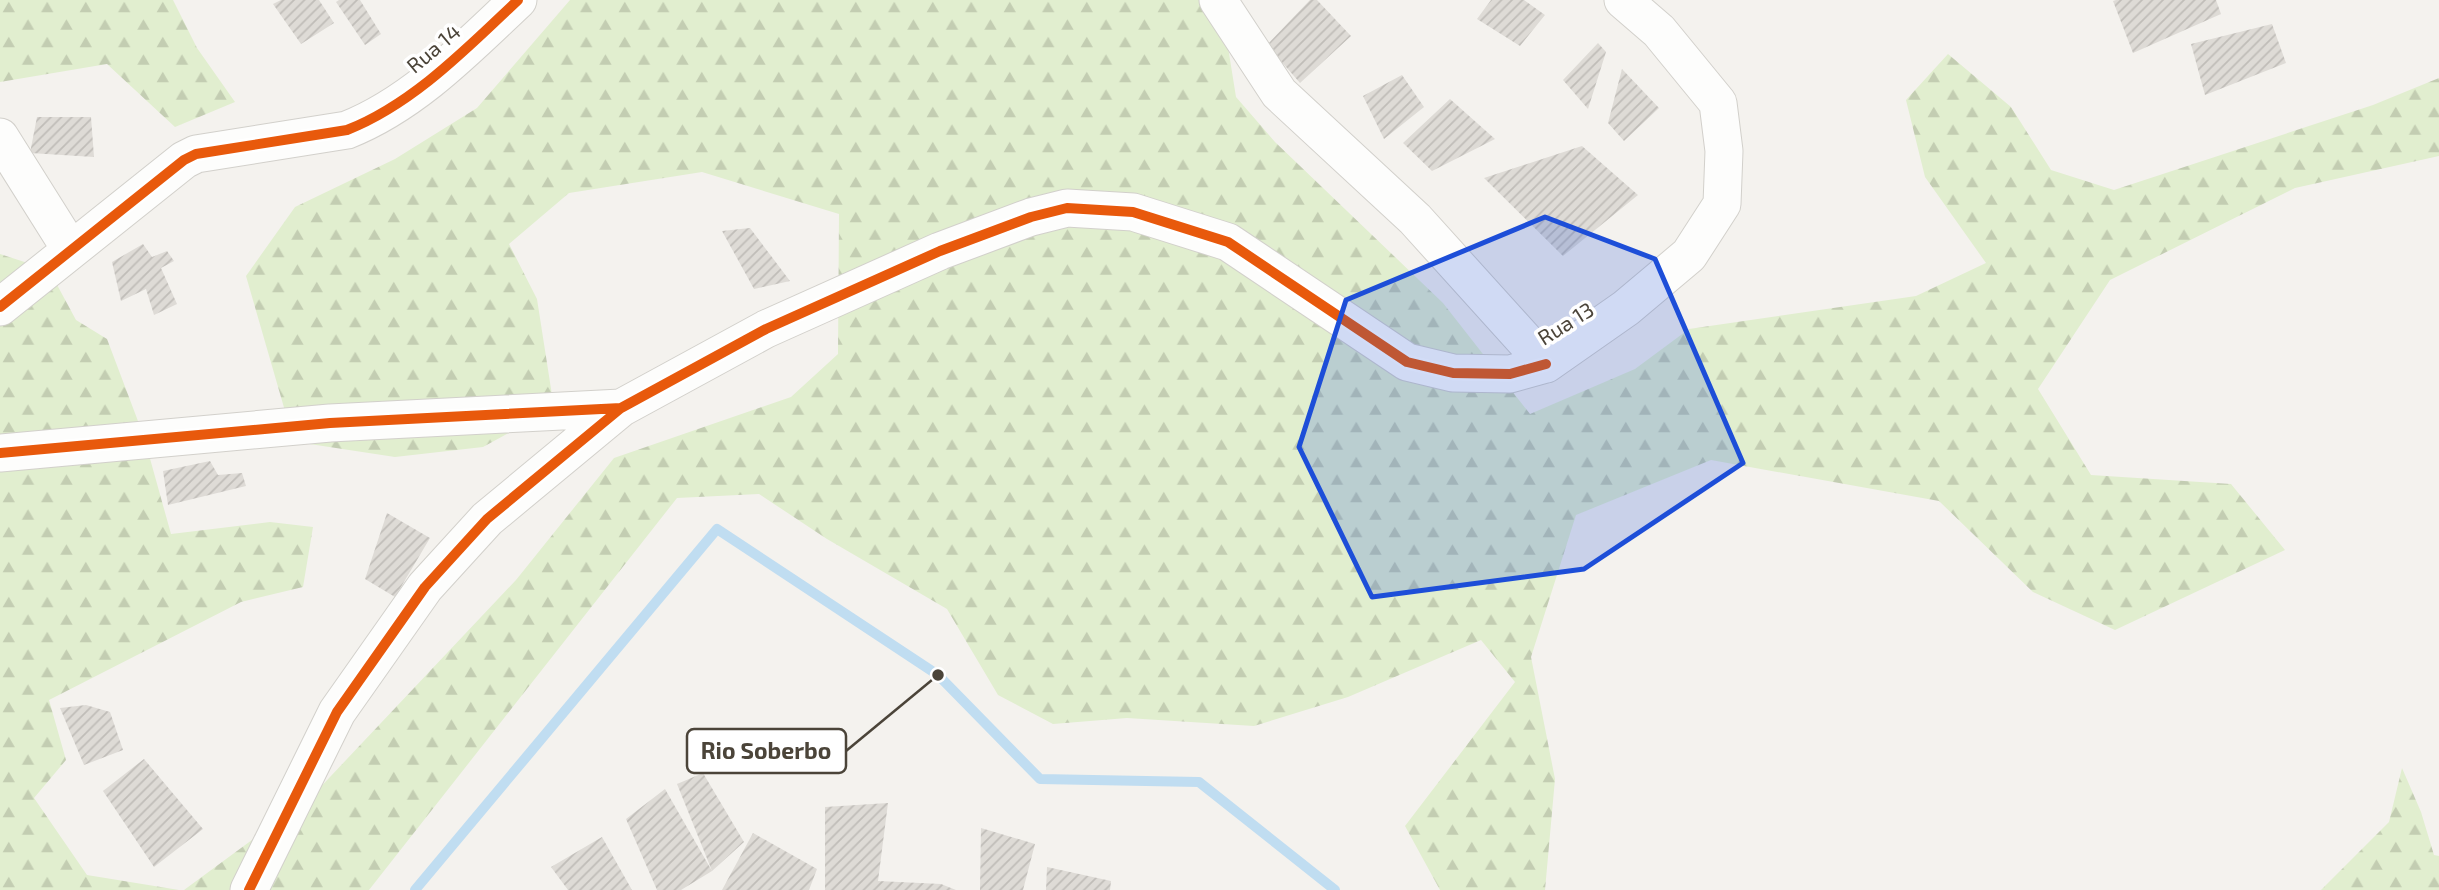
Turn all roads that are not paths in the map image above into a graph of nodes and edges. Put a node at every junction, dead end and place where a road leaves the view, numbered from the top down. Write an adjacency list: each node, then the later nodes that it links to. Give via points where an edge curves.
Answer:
1 (518, 0): 5 (street, Rua 14, via 427,82 370,121 347,130 196,154)
2 (1218, 0): 7 (street, Rua 13, via 1279,93 1415,219)
3 (1623, 0): 7 (street, Rua 13, via 1659,31 1717,103 1724,152 1722,204 1689,255)
4 (0, 137): 5 (street)
5 (71, 250): 6 (street, Rua 14)
6 (0, 307)
7 (1546, 364): 8 (street, via 1510,374 1452,373 1407,362 1228,242 1133,212 1067,208 1031,217 877,278 766,329)
8 (621, 408): 9 (street, via 330,423); 10 (street, via 487,519 425,587 337,712)
9 (0, 453)
10 (249, 890)

